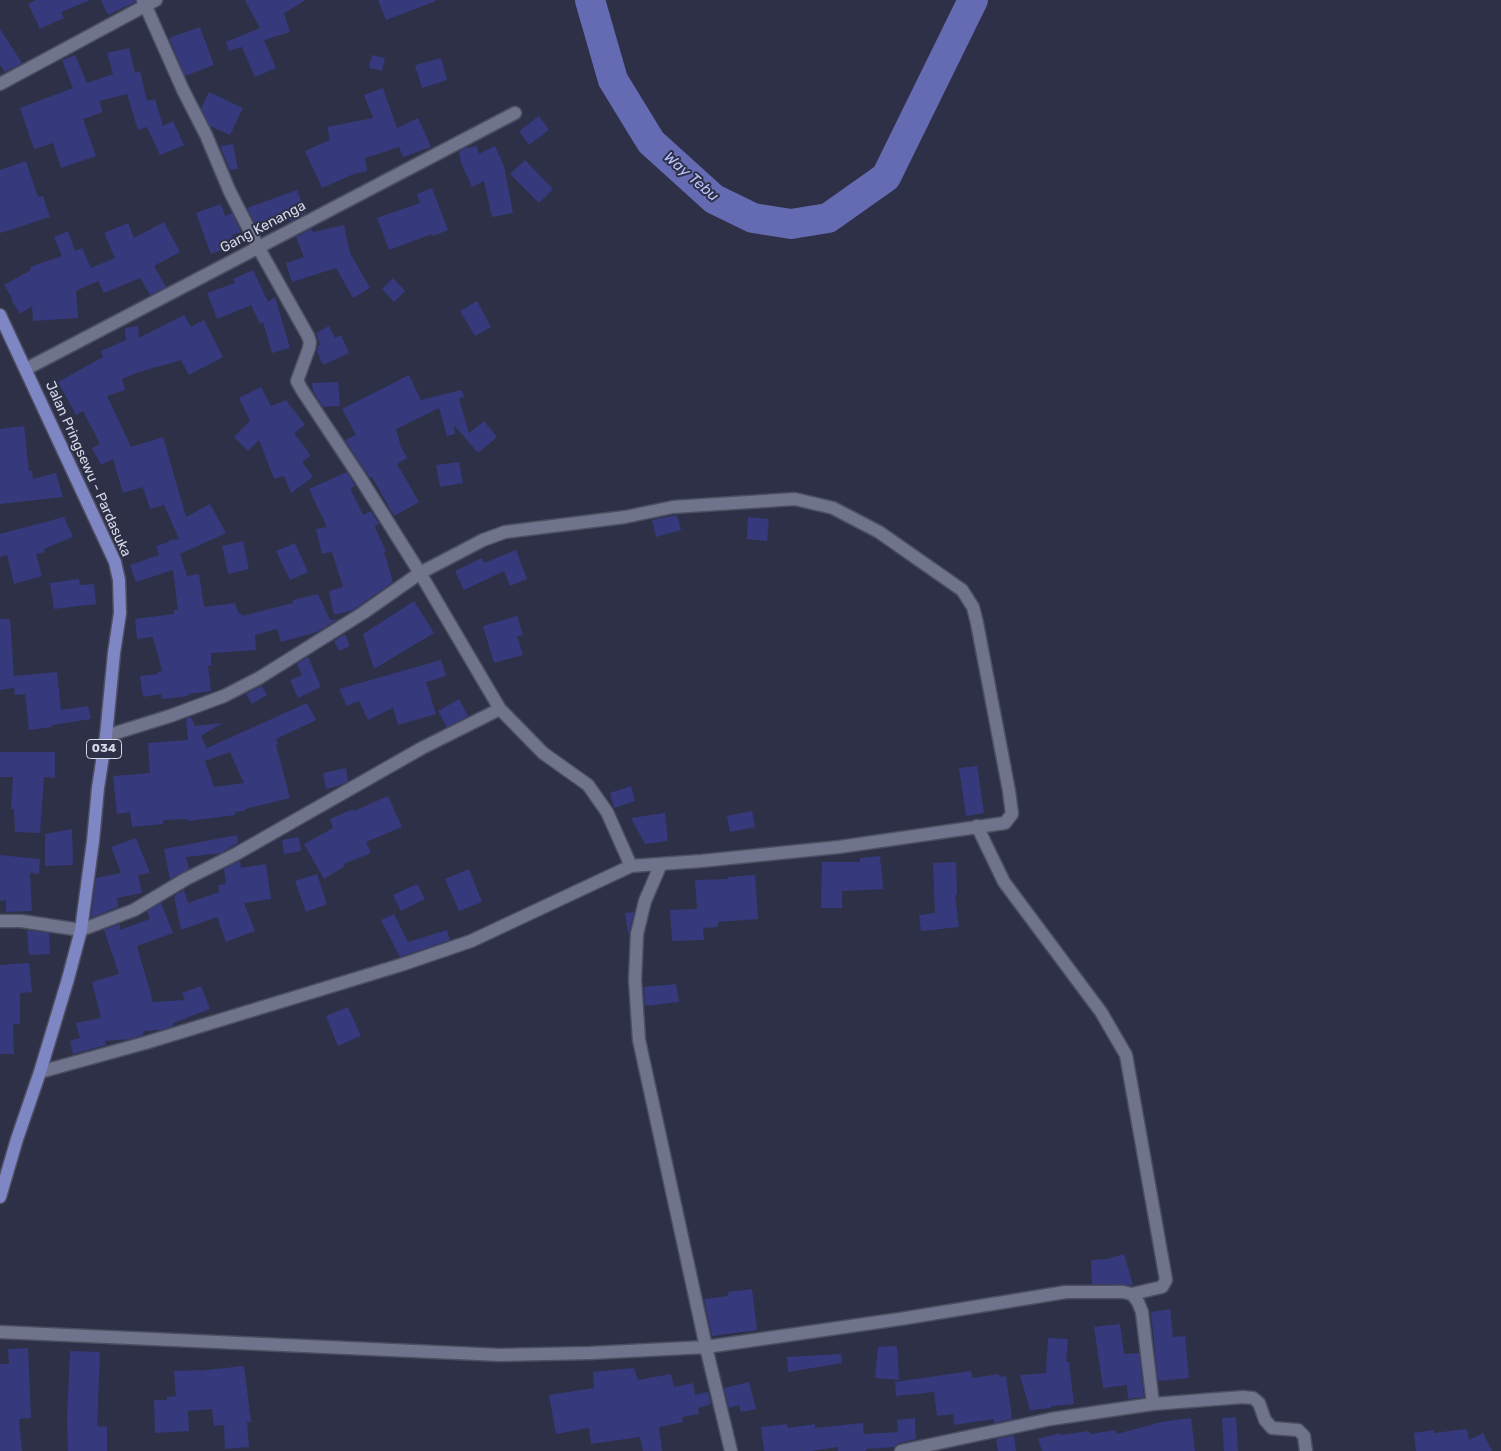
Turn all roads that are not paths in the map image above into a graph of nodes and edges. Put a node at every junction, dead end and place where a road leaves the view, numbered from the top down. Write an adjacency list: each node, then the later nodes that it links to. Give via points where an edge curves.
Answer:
1 (149, 2): 2 (street); 4 (street, via 184,90)
2 (0, 84)
3 (515, 113): 4 (street, Gang Kenanga)
4 (258, 247): 6 (street, Gang Kenanga); 7 (street, via 310,342 297,381)
5 (0, 315): 6 (main road, Jalan Pringsewu - Pardasuka / 034)
6 (26, 369): 9 (main road, Jalan Pringsewu - Pardasuka / 034, via 115,562 119,580 120,613)
7 (420, 573): 8 (street); 9 (street, via 259,678 224,696); 10 (street, via 483,540 506,532 625,517 673,507 795,500 832,508 879,532 962,590 973,608 1012,814 1005,823)
8 (500, 710): 12 (street, via 543,753 588,785 607,812); 14 (street, via 422,748 134,910)
9 (106, 736): 14 (main road, Jalan Pringsewu - Pardasuka / 034)
10 (976, 826): 11 (street, via 839,847); 17 (street, via 1004,882 1100,1012 1126,1055 1166,1280 1162,1288)
11 (661, 864): 12 (street); 19 (street, via 645,901 637,934 635,980 639,1040)
12 (631, 866): 15 (street, via 471,941 413,962)
13 (0, 921): 14 (street)
14 (81, 930): 15 (main road, Jalan Pringsewu - Pardasuka / 034)
15 (40, 1072): 16 (main road, Jalan Pringsewu - Pardasuka / 034)
16 (0, 1197)
17 (1132, 1294): 19 (street, via 1066,1292); 20 (street, via 1142,1312)
18 (0, 1332): 19 (street, via 500,1355)
19 (706, 1347): 21 (street)
20 (1153, 1404): 22 (street, via 1051,1419); 23 (street, via 1254,1398 1272,1428 1298,1430 1304,1436)
21 (731, 1451)
22 (901, 1451)
23 (1306, 1451)

